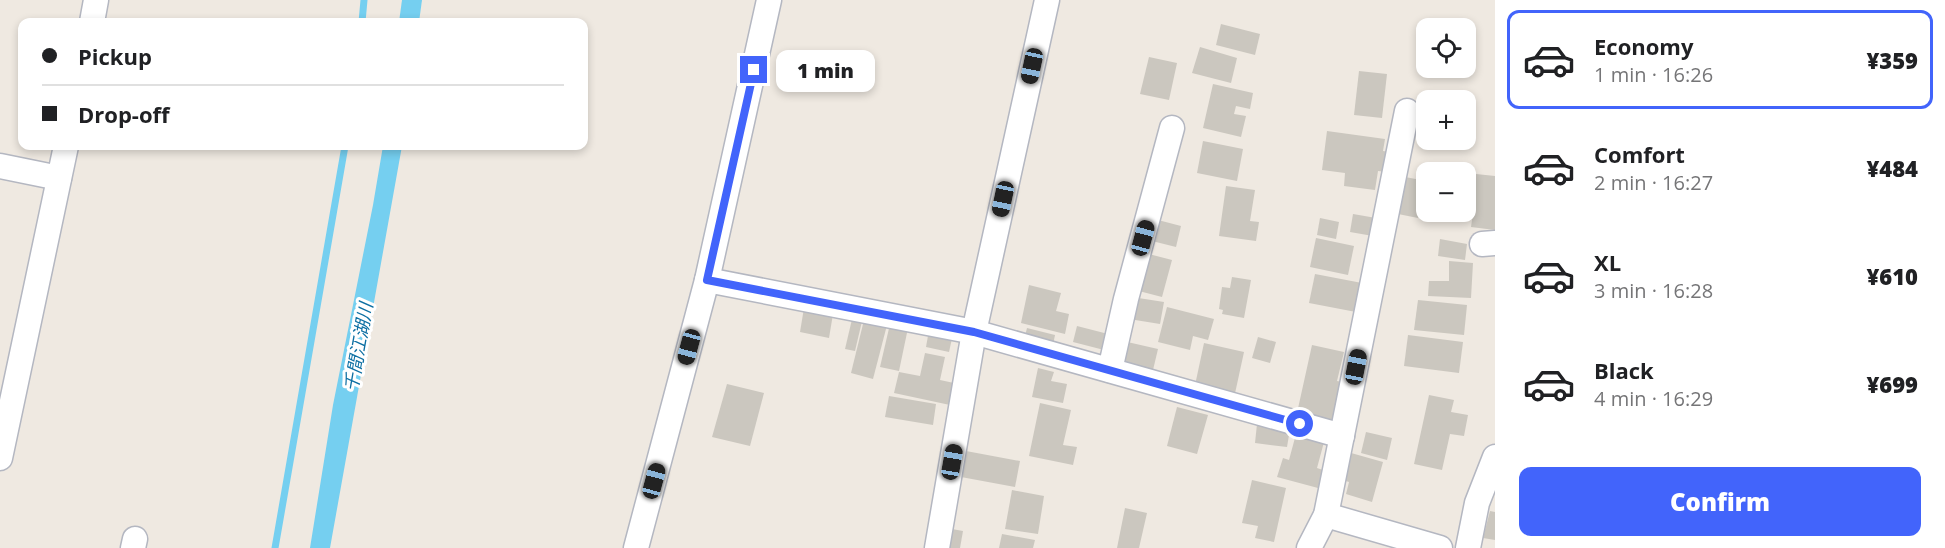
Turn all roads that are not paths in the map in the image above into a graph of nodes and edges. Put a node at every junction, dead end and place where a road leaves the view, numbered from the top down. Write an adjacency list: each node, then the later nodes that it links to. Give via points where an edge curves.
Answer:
1 (96, 0): 4 (street)
2 (770, 0): 10 (street)
3 (1047, 0): 11 (street)
4 (93, 18)
5 (1407, 111): 13 (street)
6 (1172, 128): 12 (street)
7 (65, 150): 9 (street)
8 (0, 166): 9 (street)
9 (59, 178): 15 (street)
10 (707, 280): 11 (street); 17 (street)
11 (974, 332): 12 (street); 18 (street)
12 (1110, 370): 13 (street)
13 (1342, 436): 16 (street)
14 (1495, 457): 21 (street, via 1478,503)
15 (0, 458)
16 (1326, 515): 19 (street); 20 (street)
17 (636, 548)
18 (937, 548)
19 (1309, 548)
20 (1440, 548)
21 (1468, 548)

